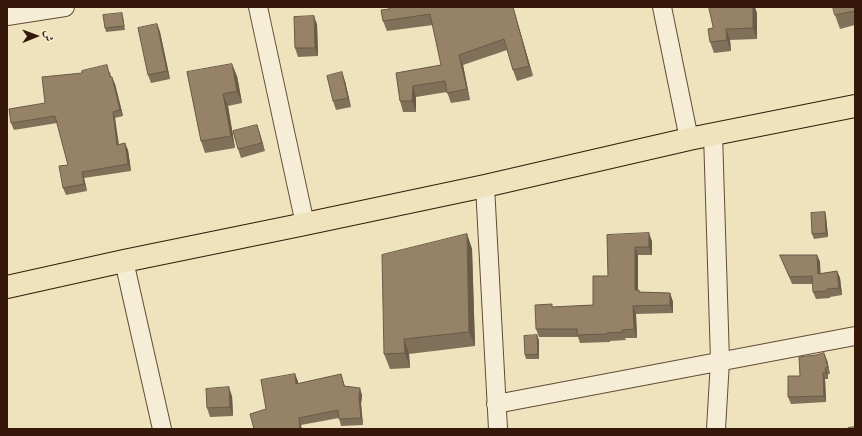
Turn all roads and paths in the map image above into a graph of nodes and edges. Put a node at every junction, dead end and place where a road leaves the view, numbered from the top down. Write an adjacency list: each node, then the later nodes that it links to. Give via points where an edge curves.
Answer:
1 (65, 7): 4 (street)
2 (258, 7): 9 (street)
3 (662, 7): 7 (street)
4 (7, 16)
5 (855, 106): 6 (main road)
6 (713, 134): 7 (main road); 13 (street)
7 (689, 139): 8 (main road)
8 (485, 186): 9 (main road); 14 (street)
9 (305, 224): 10 (main road)
10 (124, 261): 11 (main road); 15 (street)
11 (7, 286)
12 (855, 336): 13 (street)
13 (720, 361): 14 (street); 17 (street)
14 (496, 404): 16 (street)
15 (162, 429)
16 (498, 429)
17 (716, 429)

